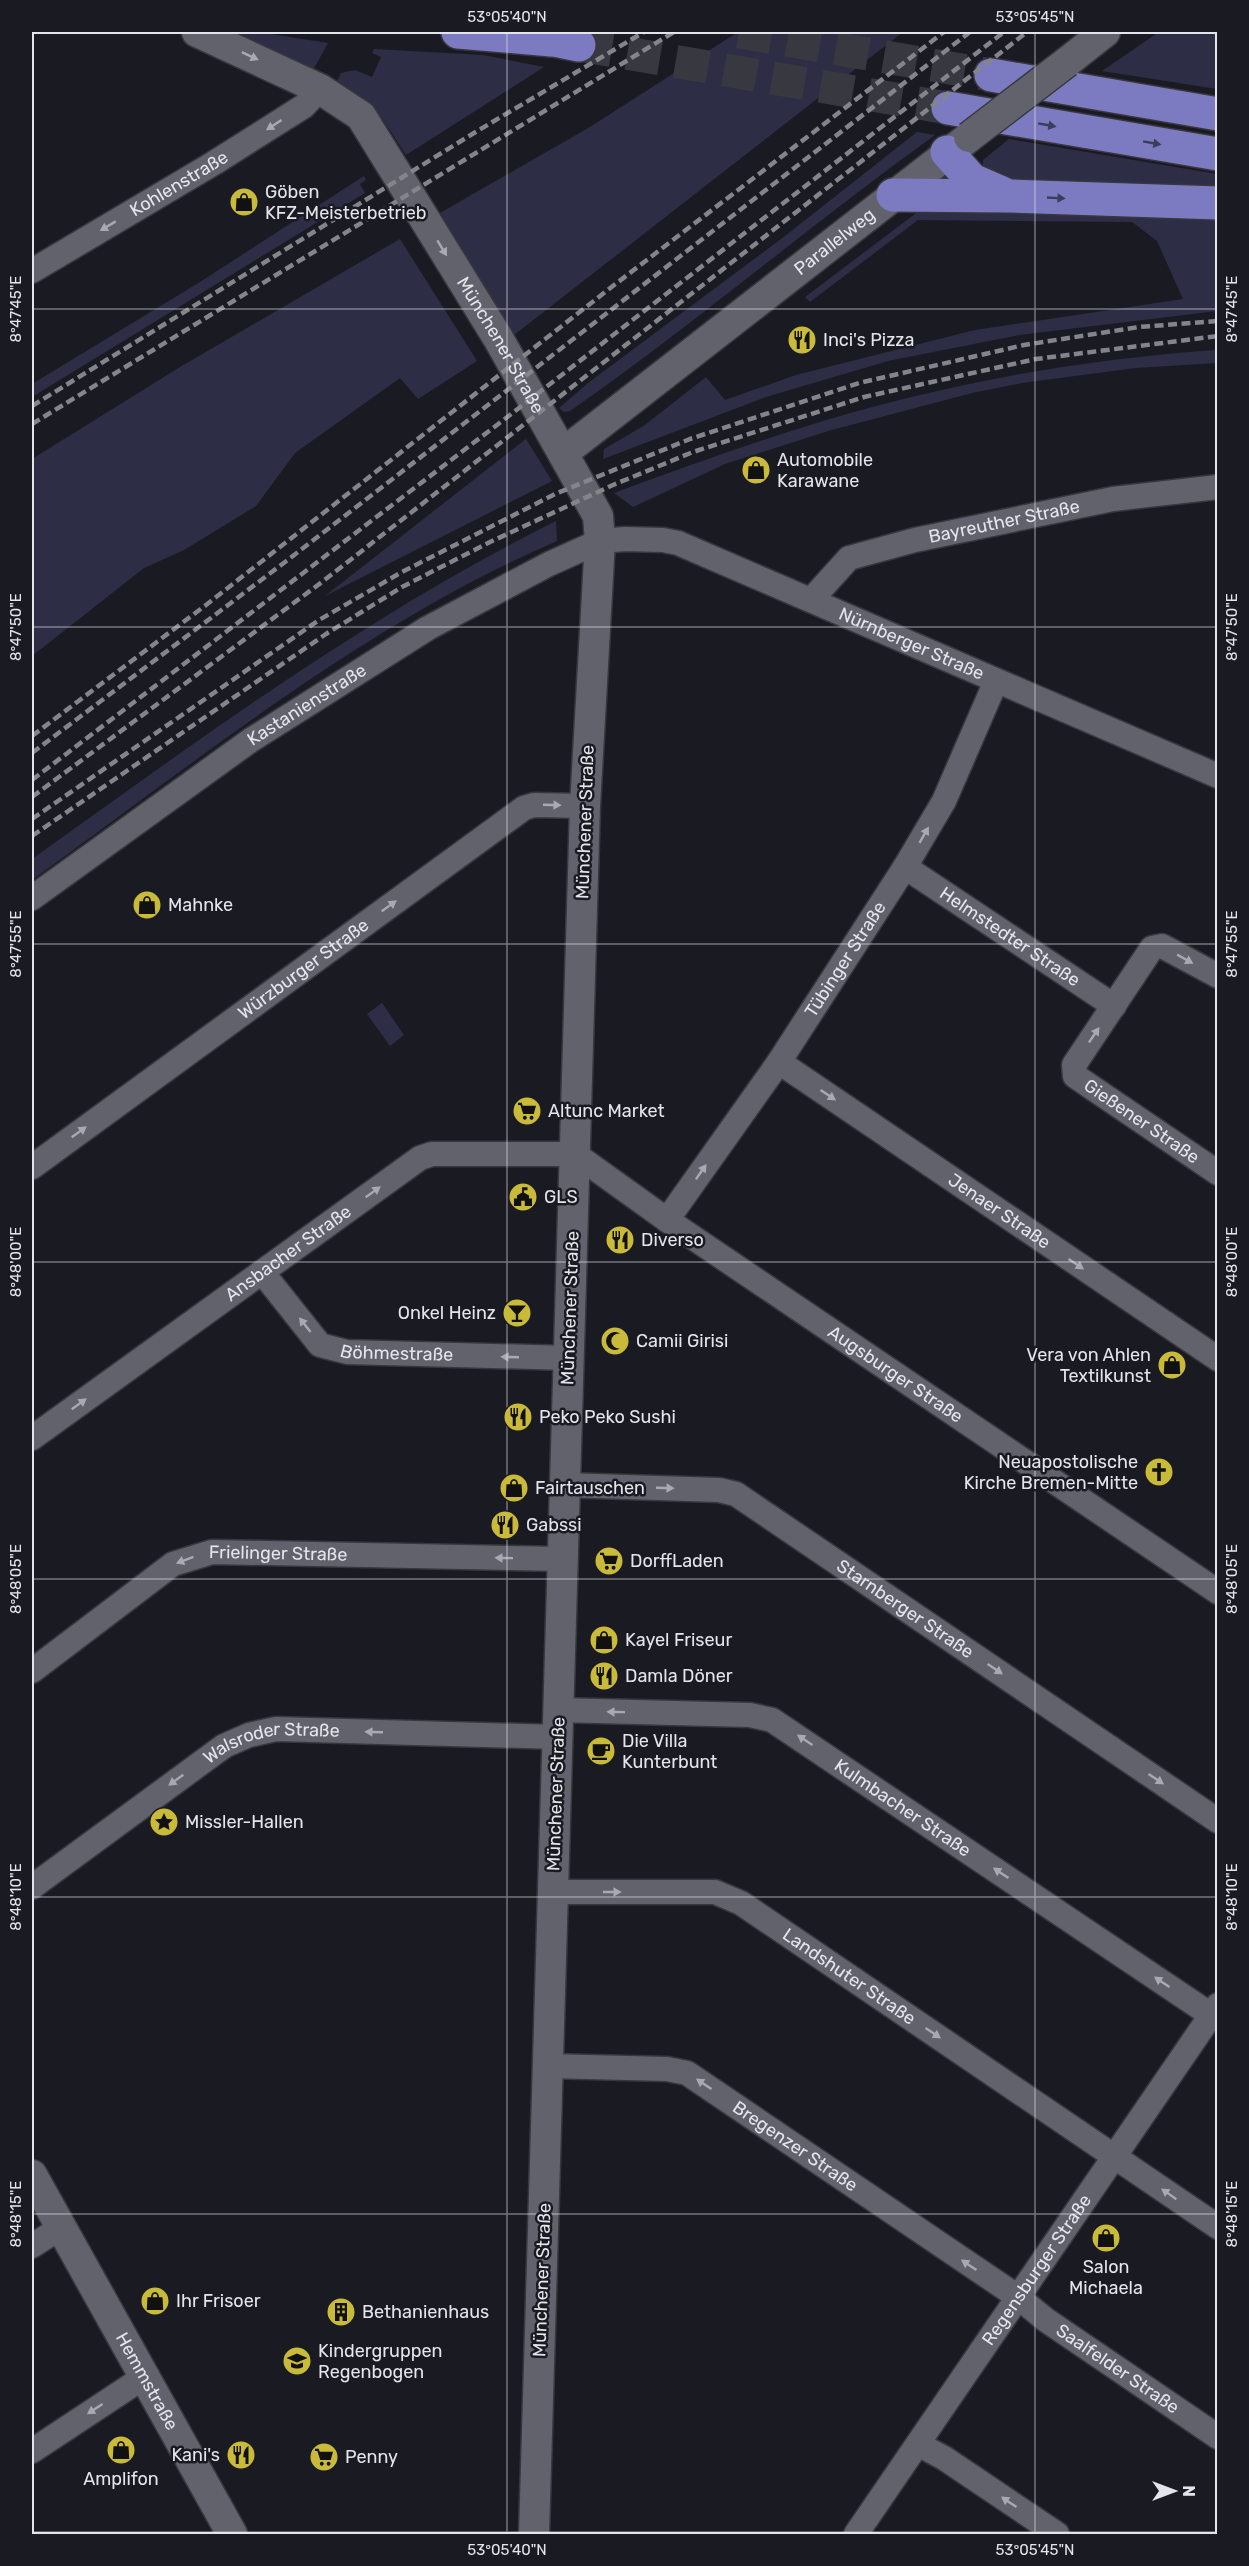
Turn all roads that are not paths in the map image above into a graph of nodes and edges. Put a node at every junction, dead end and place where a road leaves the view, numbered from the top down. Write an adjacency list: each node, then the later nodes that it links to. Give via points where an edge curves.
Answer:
1 (197, 32): 6 (street, Münchener Straße, one-way to 6)
2 (459, 32): 3 (highway, via 565,42)
3 (514, 32)
4 (1105, 32): 9 (street, Parallelweg, bridge)
5 (991, 75): 8 (highway)
6 (320, 89): 14 (street, Kohlenstraße, one-way to 14, via 304,106); 15 (street, Münchener Straße, one-way to 15, via 361,116 498,338)
7 (948, 108): 10 (highway, one-way to 10)
8 (1218, 114)
9 (958, 145): 11 (street, Parallelweg); 12 (highway, via 972,180)
10 (1218, 154)
11 (893, 195): 12 (highway); 15 (street, Parallelweg)
12 (1009, 196): 13 (highway, one-way to 13)
13 (1218, 202)
14 (32, 272)
15 (563, 453): 17 (street, Münchener Straße, via 598,516)
16 (1218, 487): 18 (street, Bayreuther Straße, via 1113,499 915,540 849,558)
17 (600, 541): 18 (street, Nürnberger Straße, via 678,543); 21 (street, Münchener Straße); 23 (street, Kastanienstraße, via 428,628 251,740)
18 (811, 600): 19 (street, Nürnberger Straße)
19 (996, 681): 20 (street, Nürnberger Straße); 22 (street, Tübinger Straße, one-way to 19, via 944,801)
20 (1218, 776)
21 (585, 806): 27 (street, Münchener Straße); 28 (street, Würzburger Straße, one-way to 21, via 524,808)
22 (905, 867): 25 (street, Helmstedter Straße); 26 (street, Tübinger Straße)
23 (32, 898)
24 (1218, 976): 25 (street, one-way to 24, via 1152,948 1162,946)
25 (1114, 1005): 29 (street, Gießener Straße, one-way to 25, via 1075,1076 1074,1065)
26 (779, 1062): 30 (street, Tübinger Straße, one-way to 26); 33 (street, Jenaer Straße, one-way to 33)
27 (575, 1154): 30 (street, Augsburger Straße); 31 (street, Ansbacher Straße, one-way to 27, via 420,1158 432,1154); 32 (street, Münchener Straße)
28 (32, 1167)
29 (1218, 1173)
30 (667, 1220): 37 (street, Augsburger Straße)
31 (262, 1272): 32 (street, Böhmestraße, one-way to 31, via 347,1352 320,1345); 34 (street, Ansbacher Straße, one-way to 31)
32 (569, 1358): 35 (street, Münchener Straße)
33 (1218, 1359)
34 (35, 1428)
35 (565, 1485): 36 (street, Münchener Straße); 40 (street, Starnberger Straße, one-way to 40, via 719,1490 736,1494)
36 (563, 1559): 38 (street, Frielinger Straße, one-way to 38, via 212,1552 173,1564); 39 (street, Münchener Straße)
37 (1218, 1592)
38 (32, 1671)
39 (558, 1723): 41 (street, Walsroder Straße, one-way to 41, via 433,1734 276,1729 249,1735 224,1746); 42 (street, Münchener Straße); 43 (street, Kulmbacher Straße, one-way to 39, via 772,1720 750,1715)
40 (1218, 1821)
41 (32, 1887)
42 (553, 1892): 44 (street, Münchener Straße); 45 (street, Landshuter Straße, one-way to 45, via 715,1892 741,1903)
43 (1214, 2010): 45 (street, Regensburger Straße)
44 (548, 2066): 51 (street, Bregenzer Straße, one-way to 44, via 687,2073); 57 (street, Münchener Straße)
45 (1114, 2156): 48 (street, Landshuter Straße, one-way to 45); 51 (street, Regensburger Straße)
46 (32, 2175): 49 (street, Hemmstraße)
47 (32, 2194): 49 (street, Hemmstraße)
48 (1218, 2227)
49 (60, 2228): 50 (street); 52 (street, Hemmstraße)
50 (32, 2246)
51 (1018, 2297): 53 (street, Saalfelder Straße); 54 (street, Regensburger Straße)
52 (144, 2377): 55 (street, one-way to 55); 56 (street, Hemmstraße)
53 (1218, 2437)
54 (918, 2444): 58 (street, Regensburger Straße); 59 (street, one-way to 54)
55 (32, 2451)
56 (232, 2535)
57 (534, 2535)
58 (856, 2535)
59 (1057, 2535)

